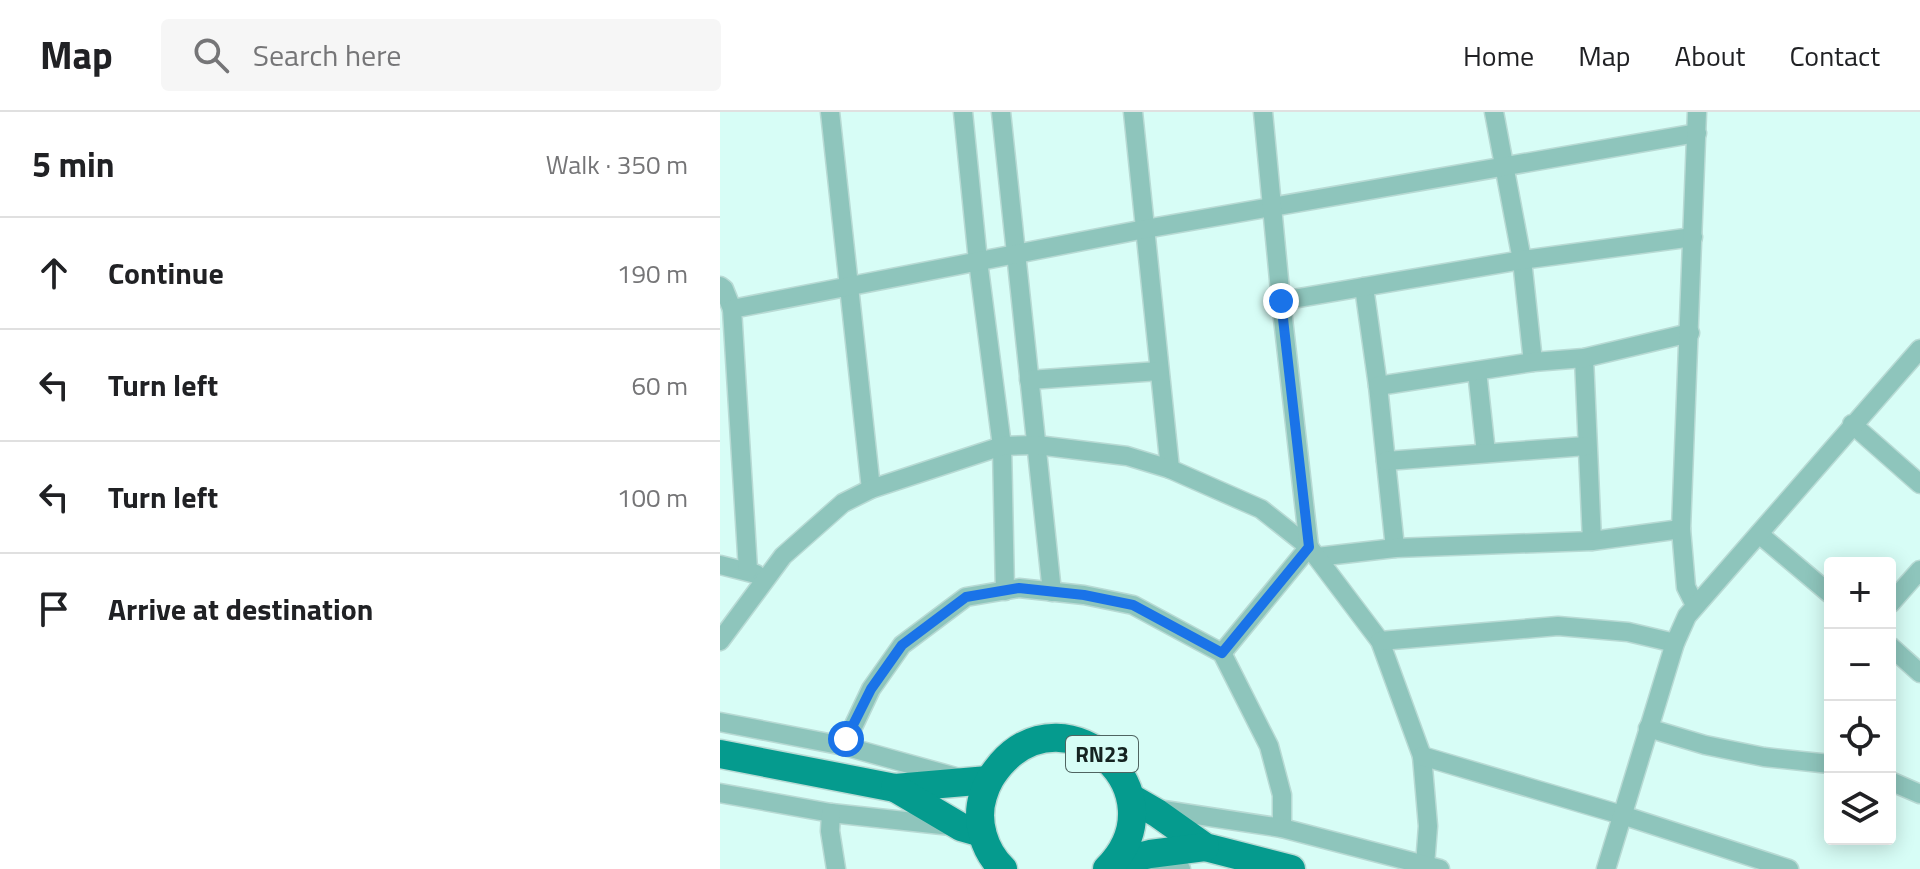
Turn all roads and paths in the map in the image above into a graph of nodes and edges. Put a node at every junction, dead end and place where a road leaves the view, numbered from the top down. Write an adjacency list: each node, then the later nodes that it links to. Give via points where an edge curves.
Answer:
1 (830, 112): 18 (street)
2 (963, 112): 15 (street)
3 (1001, 112): 13 (street)
4 (1133, 112): 11 (street)
5 (1263, 112): 10 (street)
6 (1494, 112): 9 (street)
7 (1697, 112): 8 (street)
8 (1697, 133): 9 (street); 12 (street)
9 (1506, 166): 10 (street); 14 (street)
10 (1273, 207): 11 (street); 19 (street)
11 (1145, 229): 13 (street); 25 (street)
12 (1693, 237): 14 (street); 21 (street)
13 (1016, 254): 15 (street); 27 (street)
14 (1522, 260): 17 (street); 24 (street)
15 (978, 261): 18 (street); 31 (street)
16 (720, 286): 20 (street)
17 (1364, 287): 19 (street); 28 (street)
18 (848, 288): 20 (street); 37 (street)
19 (1281, 301): 42 (street)
20 (732, 309): 44 (street)
21 (1690, 333): 23 (street); 38 (street)
22 (1920, 349): 29 (street)
23 (1584, 358): 24 (street); 32 (street)
24 (1533, 362): 26 (street)
25 (1159, 371): 27 (street); 35 (street)
26 (1477, 371): 28 (street); 33 (street)
27 (1029, 380): 30 (street)
28 (1378, 386): 34 (street)
29 (1852, 424): 36 (street); 39 (street)
30 (1037, 445): 31 (street); 35 (street, via 1127,456); 49 (street)
31 (1002, 446): 37 (street); 48 (street)
32 (1586, 446): 33 (street); 40 (street)
33 (1486, 453): 34 (street)
34 (1386, 461): 41 (street)
35 (1170, 469): 42 (street, via 1261,509)
36 (1920, 484)
37 (871, 489): 46 (street, via 843,503)
38 (1681, 529): 40 (street); 51 (street, via 1686,587)
39 (1759, 534): 47 (street); 51 (street)
40 (1592, 541): 41 (street)
41 (1395, 548): 42 (street)
42 (1313, 552): 53 (street); 56 (street)
43 (720, 565): 44 (street)
44 (748, 570): 46 (street)
45 (1920, 570): 50 (street)
46 (766, 578): 52 (street)
47 (1824, 589)
48 (1005, 591): 49 (street); 60 (street, via 966,597 902,645 871,689)
49 (1052, 592): 56 (street, via 1133,605)
50 (1896, 597)
51 (1695, 605): 54 (street)
52 (720, 641)
53 (1380, 641): 54 (street, via 1558,626 1628,632); 62 (street)
54 (1675, 643): 59 (street)
55 (1896, 651): 57 (street)
56 (1222, 653): 72 (street, via 1269,746 1282,795)
57 (1920, 673)
58 (720, 722): 60 (street)
59 (1648, 728): 63 (street, via 1764,757); 71 (street)
60 (844, 746): 64 (street)
61 (720, 754): 66 (main road)
62 (1422, 756): 71 (street); 76 (street)
63 (1824, 763)
64 (977, 780): 66 (main road); 69 (main road, RN23, via 1013,751 1037,740 1064,738 1109,758); 73 (main road, via 980,805)
65 (1896, 784): 68 (street)
66 (895, 788): 73 (main road)
67 (720, 793): 70 (street)
68 (1920, 794)
69 (1140, 803): 72 (street); 74 (main road, RN23); 75 (main road, RN23)
70 (831, 813): 73 (street); 77 (street)
71 (1622, 815): 81 (street); 82 (street)
72 (1282, 828): 76 (street)
73 (972, 830): 78 (main road)
74 (1205, 847): 75 (main road, RN23); 80 (main road, RN23)
75 (1120, 863): 79 (street)
76 (1433, 867)
77 (836, 869)
78 (1003, 869)
79 (1181, 869)
80 (1291, 869)
81 (1606, 869)
82 (1789, 869)

